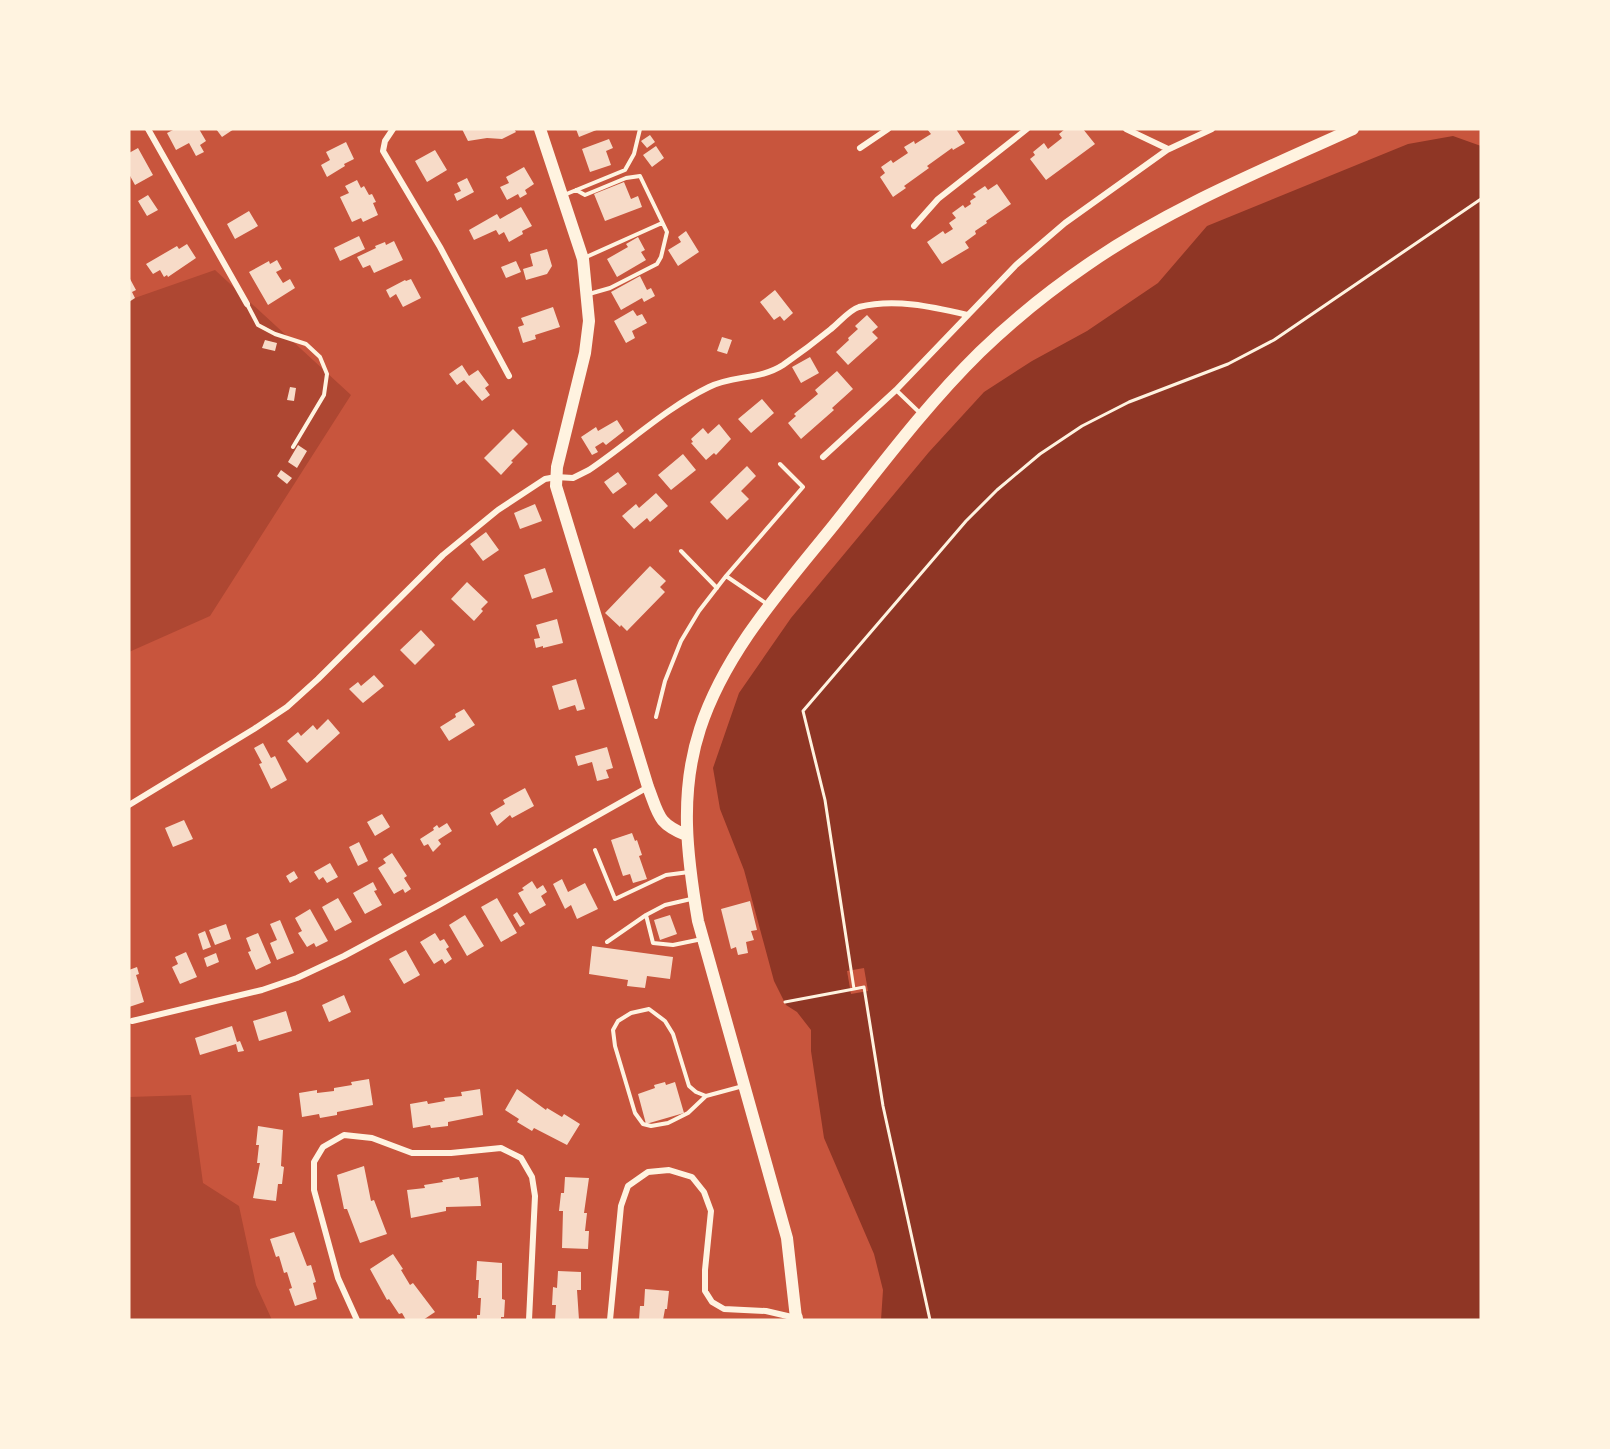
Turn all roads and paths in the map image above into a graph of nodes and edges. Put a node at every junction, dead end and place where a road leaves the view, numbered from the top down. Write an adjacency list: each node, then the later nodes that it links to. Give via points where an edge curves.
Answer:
1 (148, 129): 19 (street)
2 (393, 129): 21 (street, via 383,151)
3 (540, 129): 13 (main road)
4 (640, 129): 12 (lane, via 625,170)
5 (888, 129): 10 (street)
6 (1027, 129): 16 (street, via 946,192)
7 (1126, 129): 11 (street)
8 (1212, 129): 11 (street)
9 (1353, 129): 23 (main road, via 1221,188 1089,263 1005,329)
10 (860, 148)
11 (1168, 150): 20 (street, via 1065,223 1016,265)
12 (576, 190): 13 (lane); 15 (lane, via 585,195 640,176)
13 (563, 195): 17 (main road)
14 (1481, 199): 42 (path, via 1274,339 1228,364 1129,402 1040,454 966,521 803,711 825,800)
15 (662, 223): 17 (lane); 18 (lane, via 667,232 657,264 610,288)
16 (914, 226)
17 (583, 259): 18 (main road)
18 (588, 294): 27 (main road, via 590,321 585,353)
19 (247, 304): 24 (lane, via 258,325 306,344 320,357 327,374 324,395)
20 (968, 315): 22 (street); 27 (street, via 924,305 873,304 856,308 781,366 763,375 713,385 589,470 573,478)
21 (509, 376)
22 (896, 390): 23 (lane); 25 (street)
23 (922, 416): 31 (main road)
24 (293, 447)
25 (823, 458)
26 (780, 464): 29 (lane, via 803,487)
27 (556, 477): 33 (main road); 34 (street, via 544,479 498,510 443,555 286,707)
28 (681, 551): 30 (lane)
29 (726, 576): 30 (lane); 31 (lane)
30 (717, 588): 32 (lane, via 681,641)
31 (769, 605): 35 (main road, via 707,709 686,800)
32 (656, 717)
33 (648, 787): 35 (main road, via 660,820); 44 (street, via 427,911 297,978)
34 (129, 805)
35 (686, 835): 37 (main road)
36 (595, 850): 37 (lane, via 615,898 666,875)
37 (690, 872): 38 (main road)
38 (694, 899): 39 (lane, via 665,905); 40 (main road)
39 (646, 915): 40 (lane, via 653,943 672,945); 41 (lane)
40 (703, 939): 45 (main road)
41 (607, 942)
42 (854, 989): 43 (path); 51 (path, via 864,987 883,1106)
43 (785, 1002)
44 (132, 1021)
45 (744, 1086): 46 (lane); 47 (main road, via 787,1238)
46 (706, 1096): 46 (lane, via 688,1113 668,1123 643,1124 635,1113 615,1046 613,1030 618,1021 649,1009 665,1021 673,1034 689,1086)
47 (796, 1319): 50 (street, via 766,1311 724,1308 712,1302 705,1291 711,1211 704,1192 692,1177 669,1170 648,1172 628,1186 621,1206)
48 (357, 1320): 49 (street, via 338,1278 314,1190 314,1162 323,1147 344,1135 372,1138 412,1153 501,1148 521,1158 532,1177 535,1197)
49 (529, 1320)
50 (609, 1320)
51 (930, 1320)

